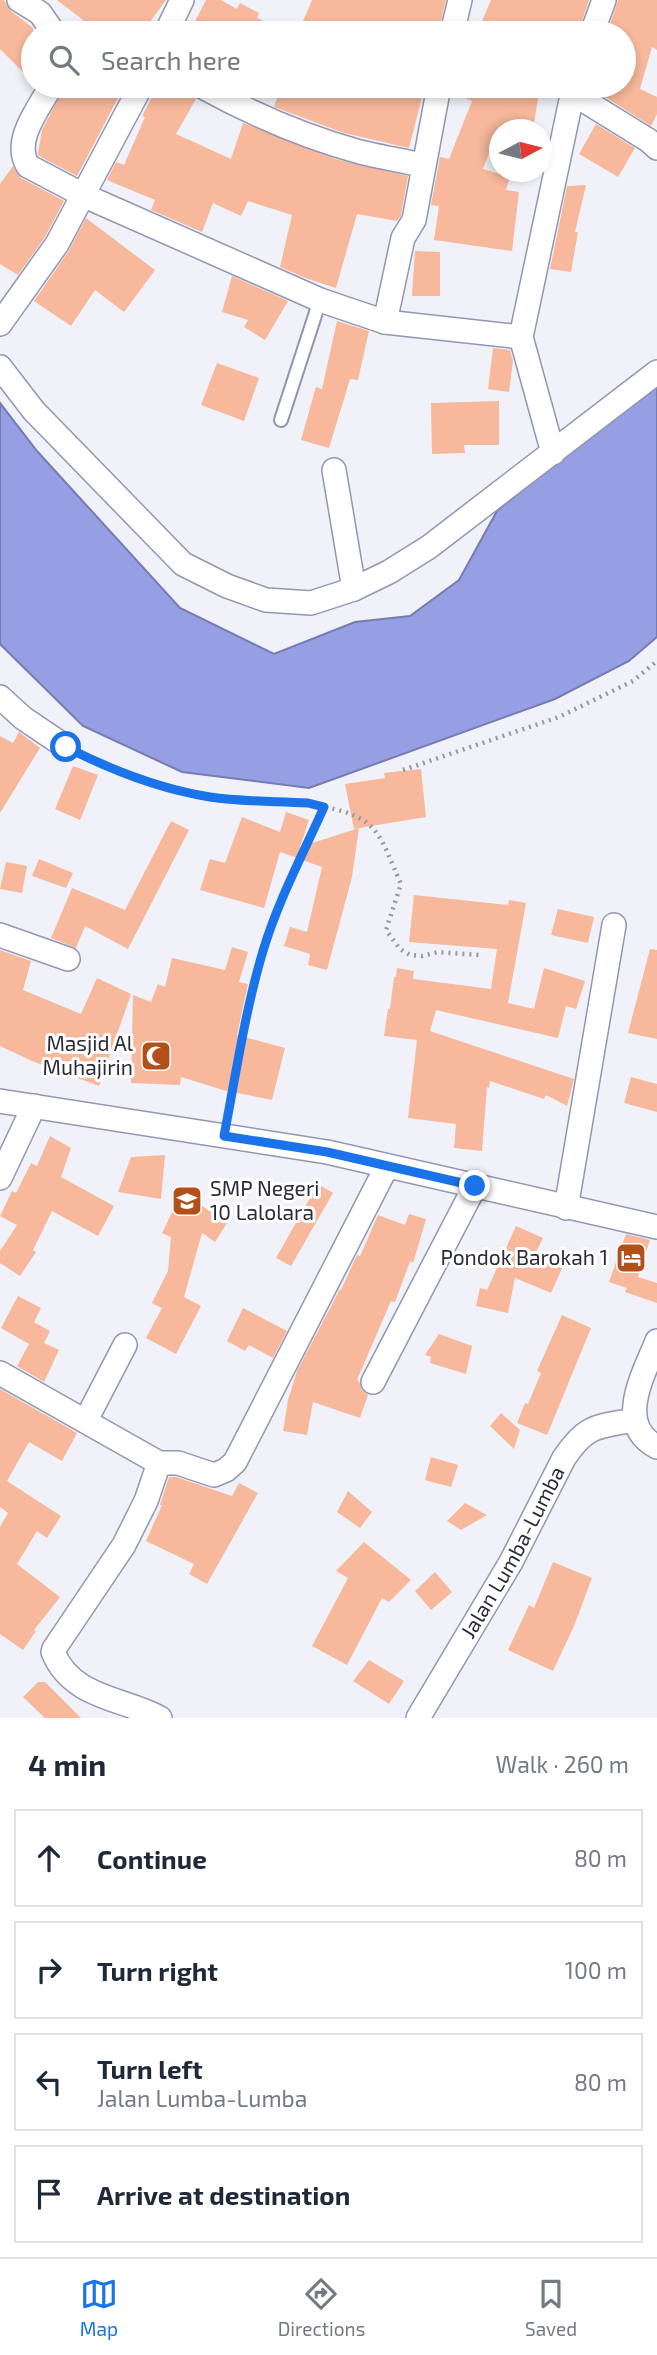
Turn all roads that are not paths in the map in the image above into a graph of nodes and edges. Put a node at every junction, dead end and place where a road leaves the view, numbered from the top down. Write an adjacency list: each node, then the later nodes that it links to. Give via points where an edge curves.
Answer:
1 (19, 0): 5 (street)
2 (182, 0): 6 (street)
3 (460, 0): 7 (street)
4 (604, 0): 8 (street)
5 (46, 21)
6 (172, 21)
7 (455, 21)
8 (596, 21)
9 (45, 98): 17 (street, via 25,135 24,160)
10 (135, 98): 17 (street)
11 (225, 98): 16 (street, via 359,152)
12 (437, 98): 16 (street)
13 (571, 98): 21 (street)
14 (585, 98): 15 (street)
15 (657, 148)
16 (423, 165): 19 (street, via 414,220 403,238)
17 (85, 196): 18 (street); 20 (street)
18 (320, 300): 19 (street); 24 (lane)
19 (385, 322): 21 (street)
20 (0, 324)
21 (521, 337): 25 (street)
22 (0, 367): 27 (street, via 34,411 183,564 266,600 311,603)
23 (657, 372): 25 (street)
24 (281, 420)
25 (553, 453): 27 (street, via 429,547)
26 (334, 470): 27 (street)
27 (354, 589)
28 (0, 697): 29 (street)
29 (66, 747)
30 (614, 925): 38 (street)
31 (0, 935): 32 (street)
32 (68, 959)
33 (0, 1101): 34 (street)
34 (34, 1106): 35 (street, via 327,1152); 36 (street)
35 (387, 1166): 37 (street); 47 (street, via 235,1462 214,1475)
36 (0, 1178)
37 (475, 1186): 38 (street); 43 (street)
38 (566, 1208): 39 (street)
39 (657, 1227)
40 (657, 1340): 45 (street, via 637,1391)
41 (125, 1345): 44 (street)
42 (0, 1373): 44 (street)
43 (373, 1382)
44 (86, 1420): 47 (street)
45 (634, 1420): 46 (street, via 638,1432); 49 (street, Jalan Lumba-Lumba, via 596,1427 578,1437 479,1618)
46 (657, 1447)
47 (159, 1463): 48 (street, via 124,1545 53,1652 83,1687)
48 (160, 1718)
49 (418, 1718)

